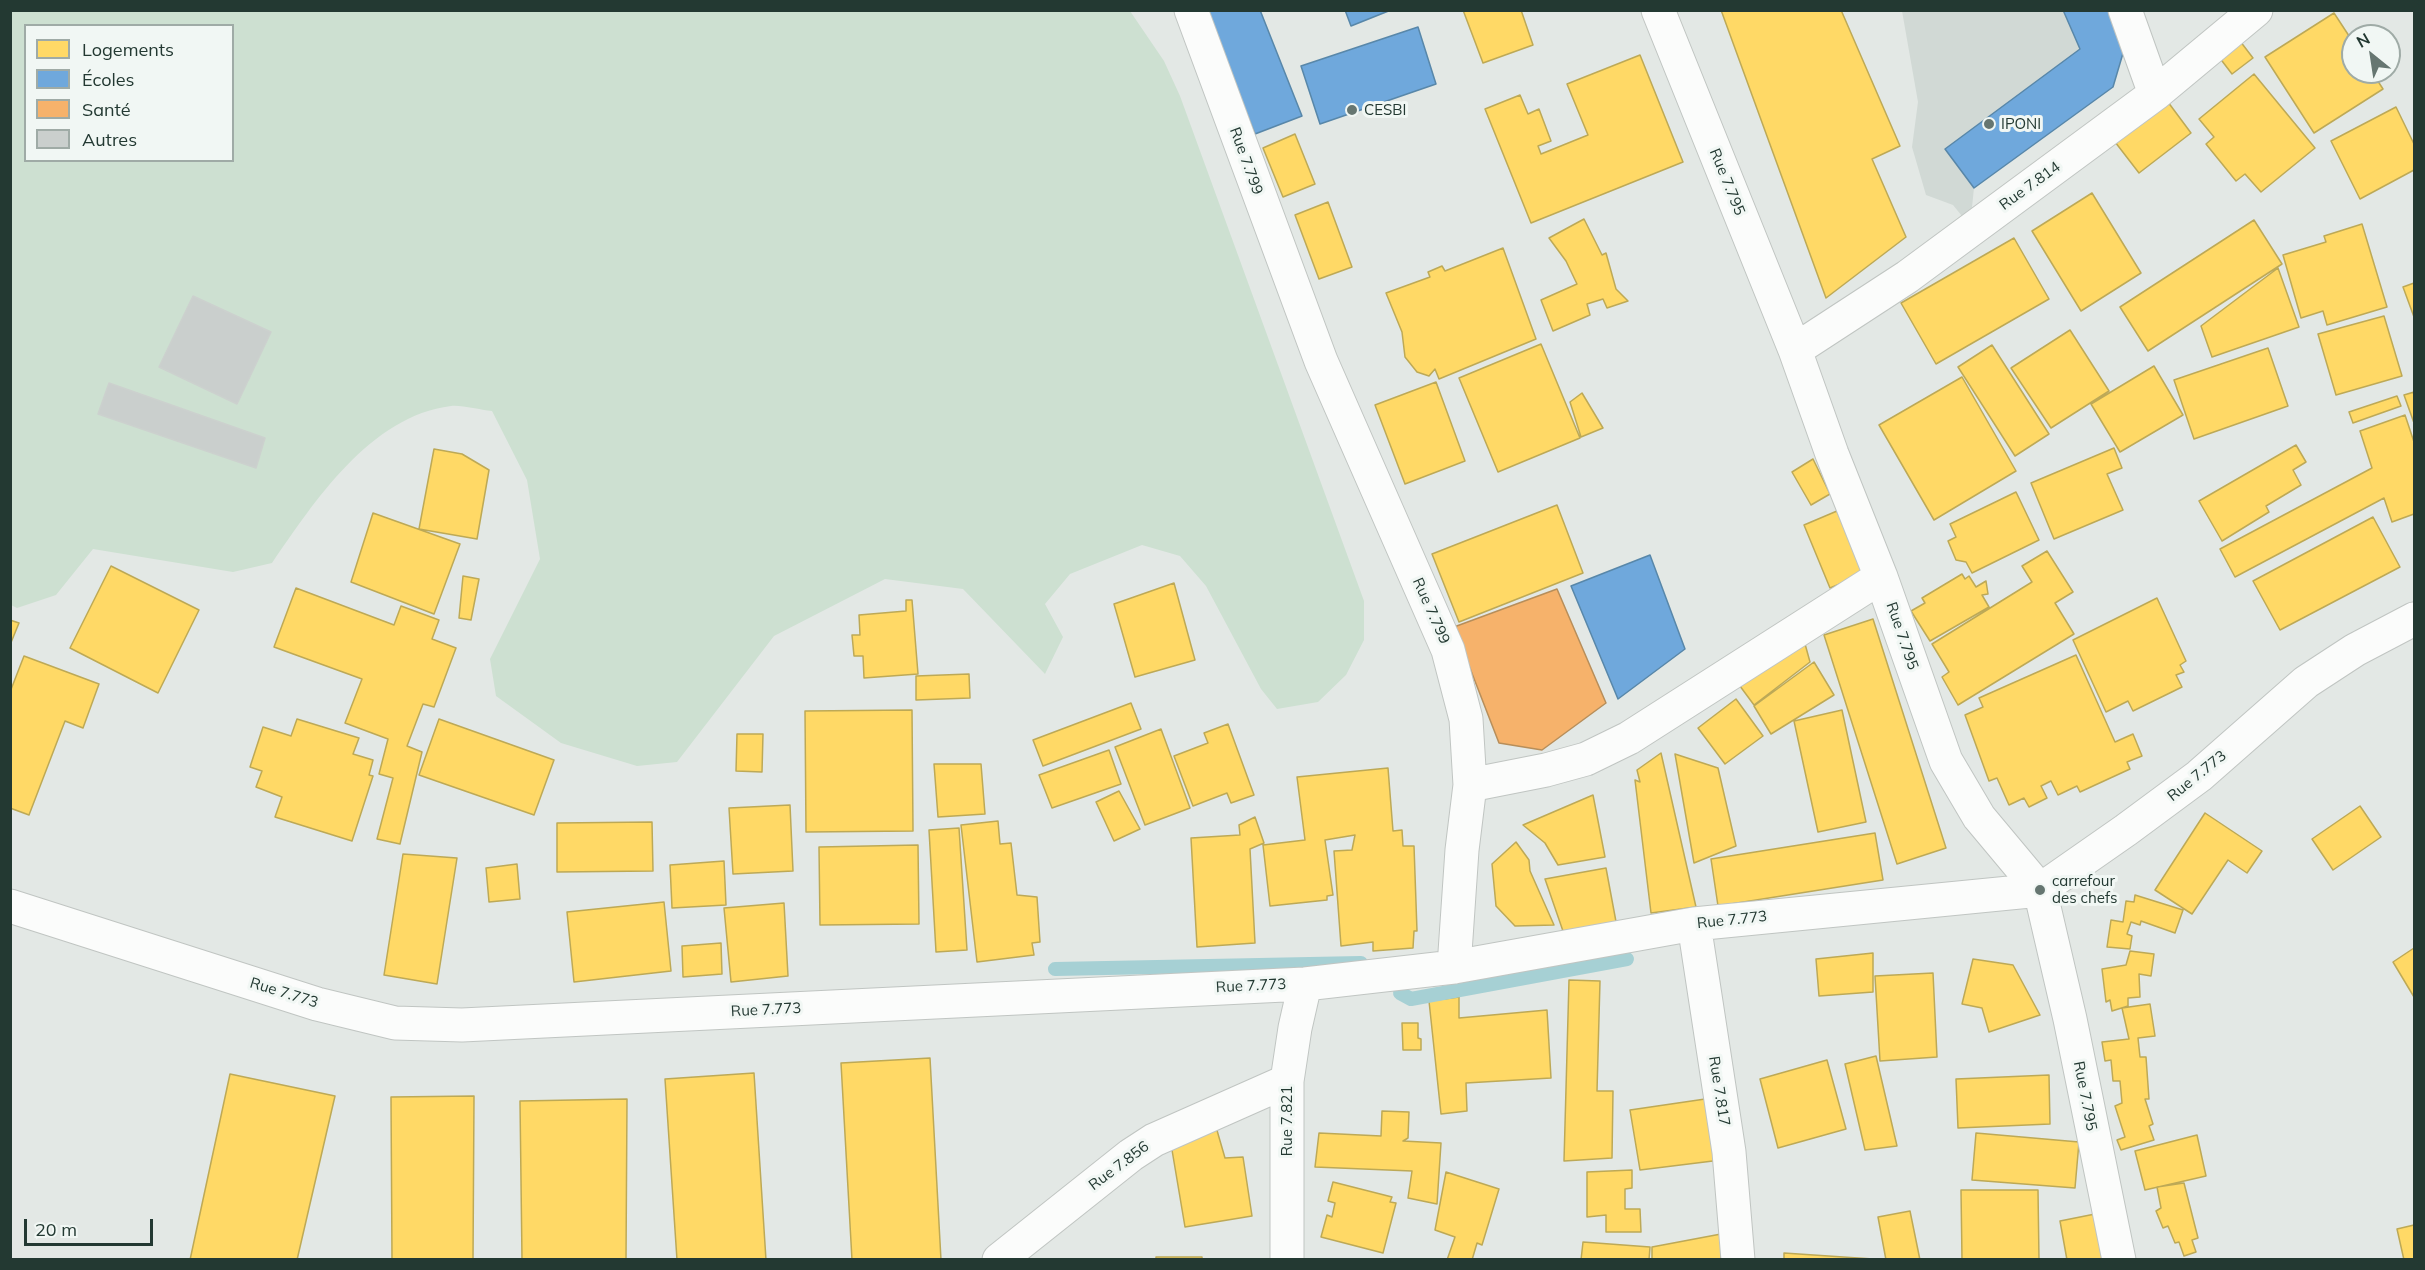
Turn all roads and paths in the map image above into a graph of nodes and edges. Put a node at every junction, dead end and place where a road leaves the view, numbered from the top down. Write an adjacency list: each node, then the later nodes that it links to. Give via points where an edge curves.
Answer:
1 (1191, 10): 9 (street, Rue 7.799, via 1321,361 1448,650 1466,719)
2 (1658, 10): 6 (street, Rue 7.795)
3 (2125, 10): 5 (street)
4 (2256, 10): 5 (street, Rue 7.814)
5 (2155, 94): 6 (street, Rue 7.814, via 1907,277)
6 (1795, 350): 7 (street, Rue 7.795)
7 (1881, 577): 9 (street, via 1629,738 1586,759); 10 (street, Rue 7.795, via 1946,761 1978,817)
8 (2415, 620): 10 (street, Rue 7.773, via 2355,650 2306,682 2199,776)
9 (1470, 785): 13 (street, Rue 7.799)
10 (2040, 890): 12 (street, Rue 7.773); 19 (street, Rue 7.795)
11 (10, 906): 14 (street, Rue 7.773, via 317,1004 395,1023 462,1025)
12 (1694, 924): 13 (street, Rue 7.773); 18 (street, Rue 7.817, via 1729,1152)
13 (1454, 968): 14 (street, Rue 7.773)
14 (1305, 984): 15 (street, Rue 7.821)
15 (1287, 1081): 16 (street, Rue 7.856, via 1154,1140); 17 (street, Rue 7.821)
16 (999, 1260)
17 (1287, 1260)
18 (1738, 1260)
19 (2119, 1260)

